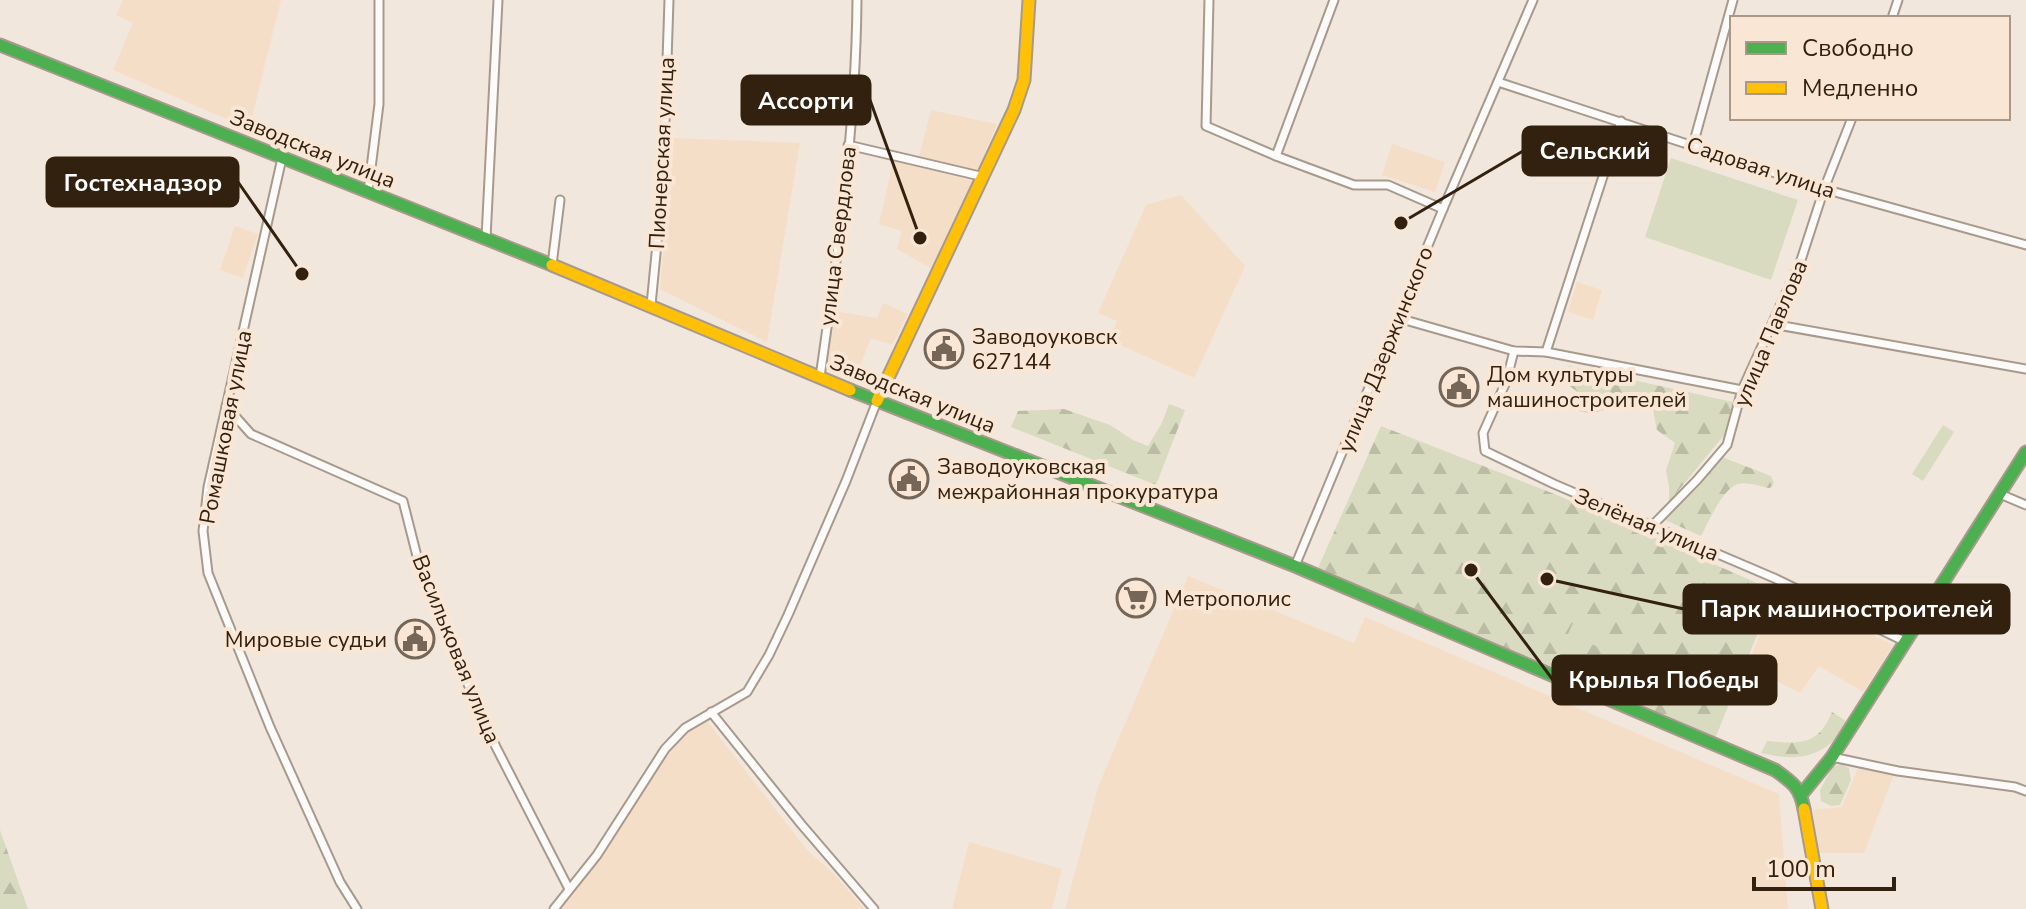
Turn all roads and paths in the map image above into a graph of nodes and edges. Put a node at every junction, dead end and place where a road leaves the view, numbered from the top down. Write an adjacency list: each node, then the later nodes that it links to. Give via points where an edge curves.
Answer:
1 (379, 0): 20 (street, via 379,104)
2 (498, 0): 23 (street)
3 (669, 0): 26 (street, Пионерская улица, via 663,182)
4 (857, 0): 14 (street, улица Свердлова)
5 (1029, 0): 18 (street, via 1024,80)
6 (1209, 0): 16 (street, via 1206,126)
7 (1334, 0): 16 (street)
8 (1533, 0): 11 (street, улица Дзержинского)
9 (1733, 0): 15 (street)
10 (0, 45): 17 (street, Заводская улица)
11 (1498, 82): 13 (street, Садовая улица); 22 (street, улица Дзержинского)
12 (1851, 120): 19 (street, улица Павлова)
13 (1621, 121): 15 (street, Садовая улица); 30 (street)
14 (848, 145): 18 (street); 32 (street, улица Свердлова)
15 (1693, 145): 19 (street, Садовая улица)
16 (1276, 156): 22 (street, via 1354,185 1388,185)
17 (282, 158): 20 (street, Заводская улица); 35 (street, Ромашковая улица)
18 (984, 177): 34 (street)
19 (1824, 189): 24 (street, Садовая улица); 28 (street, улица Павлова, via 1801,260)
20 (368, 192): 23 (street, Заводская улица)
21 (560, 200): 25 (street)
22 (1443, 209): 27 (street, улица Дзержинского)
23 (486, 238): 25 (street, Заводская улица)
24 (2026, 245)
25 (552, 265): 26 (street, Заводская улица)
26 (651, 305): 32 (street, Заводская улица)
27 (1398, 318): 29 (street); 40 (street, улица Дзержинского)
28 (1772, 324): 31 (street); 33 (street, улица Павлова)
29 (1514, 351): 30 (street); 39 (street, Зелёная улица, via 1483,433 1485,451)
30 (1546, 352): 33 (street)
31 (2026, 369)
32 (820, 377): 34 (street, Заводская улица)
33 (1742, 390): 39 (street, улица Павлова, via 1727,445)
34 (877, 401): 40 (street, Заводская улица); 42 (street, via 769,655 747,692)
35 (226, 406): 46 (street, Васильковая улица, via 251,434 403,501 420,568 451,646); 47 (street, Ромашковая улица, via 203,531 208,573 277,741)
36 (2026, 452): 37 (street)
37 (2000, 494): 38 (street); 41 (street)
38 (2026, 505)
39 (1652, 526): 41 (street, Зелёная улица)
40 (1295, 566): 45 (street, Заводская улица, via 1775,770)
41 (1906, 642): 43 (street)
42 (711, 712): 46 (street, via 665,749); 49 (street)
43 (1832, 757): 44 (street); 45 (street)
44 (2026, 791)
45 (1801, 795): 50 (street)
46 (569, 889): 48 (street)
47 (357, 909)
48 (554, 909)
49 (874, 909)
50 (1822, 909)

